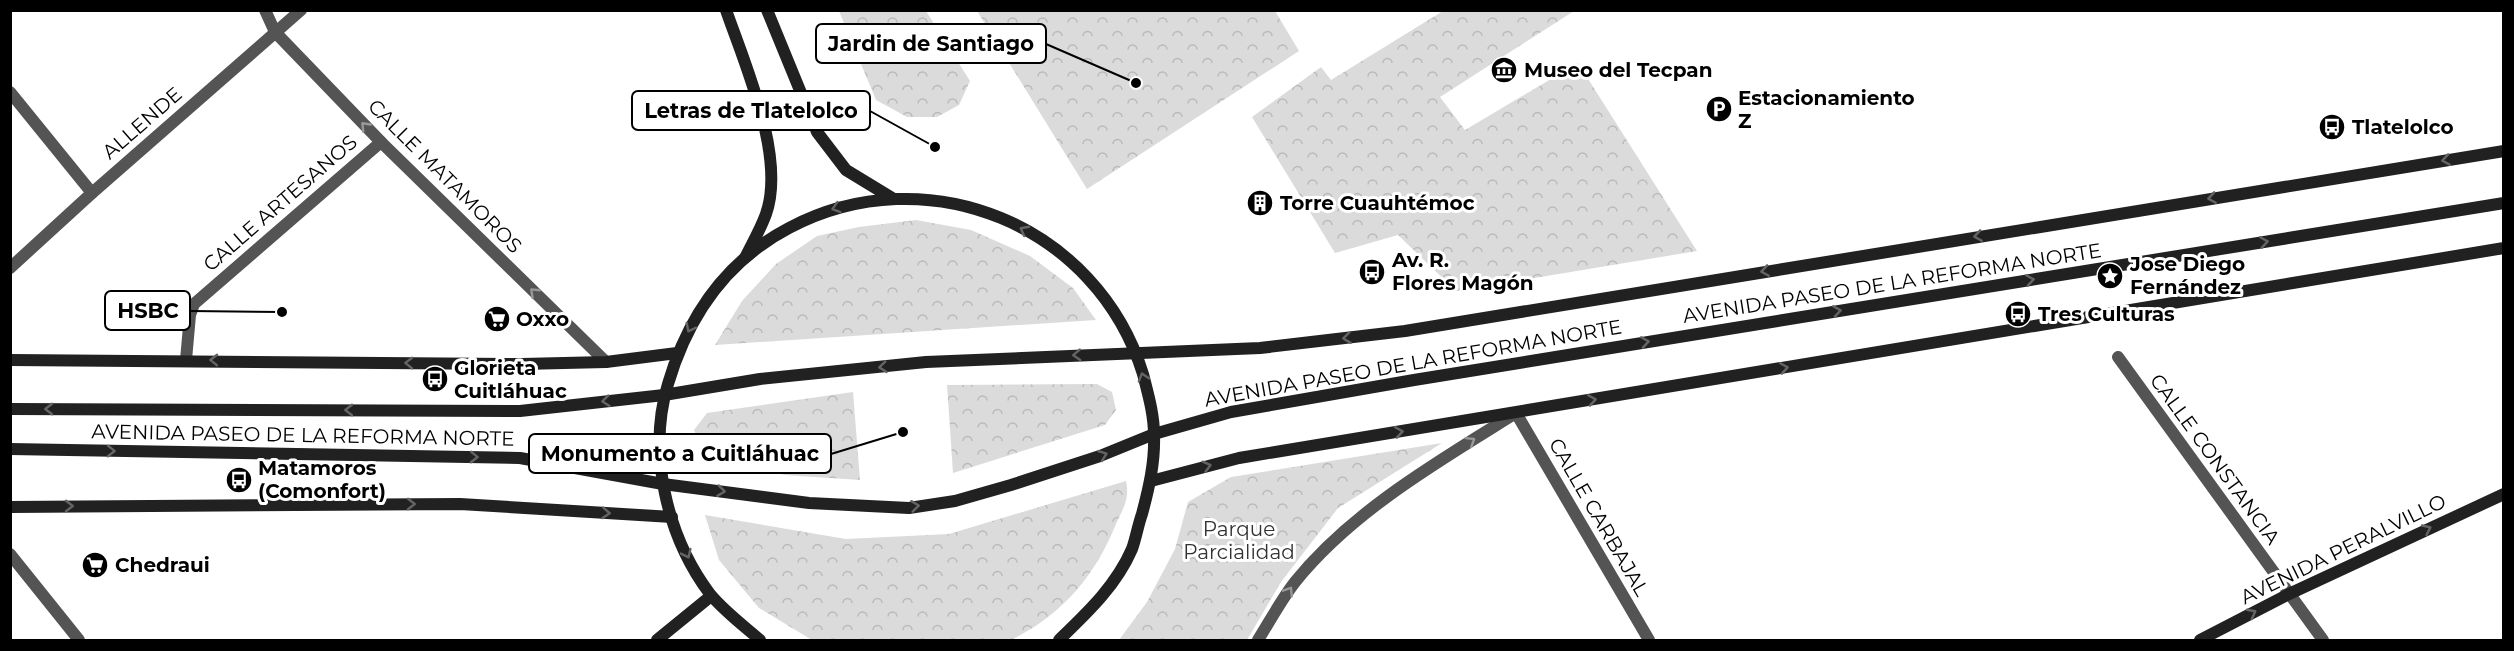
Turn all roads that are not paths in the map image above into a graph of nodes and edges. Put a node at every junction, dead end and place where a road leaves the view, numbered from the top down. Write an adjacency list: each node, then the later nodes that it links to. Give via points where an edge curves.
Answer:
1 (265, 10): 5 (street, CALLE MATAMOROS)
2 (301, 10): 5 (street, ALLENDE)
3 (726, 10): 13 (main road, via 758,102 770,158 766,213)
4 (767, 10): 10 (main road, via 817,132 846,170)
5 (275, 32): 7 (street, CALLE MATAMOROS, one-way to 5); 9 (street, ALLENDE)
6 (10, 92): 9 (street)
7 (381, 142): 19 (street, CALLE ARTESANOS, via 194,304); 20 (street, CALLE MATAMOROS, one-way to 7)
8 (2504, 151): 15 (main road, AVENIDA PASEO DE LA REFORMA NORTE, one-way to 15, via 1405,331 1260,348)
9 (92, 193): 14 (street, ALLENDE)
10 (892, 198): 13 (main road, one-way to 13, via 852,203 814,215); 15 (main road, one-way to 10, via 1117,316 1085,274 1044,240 997,215 945,201)
11 (2504, 203): 24 (main road, AVENIDA PASEO DE LA REFORMA NORTE, one-way to 11, via 1230,412 1414,380)
12 (2504, 248): 23 (main road, one-way to 12)
13 (746, 256): 16 (main road, one-way to 16, via 725,275 701,307)
14 (10, 268)
15 (1136, 352): 21 (main road, AVENIDA PASEO DE LA REFORMA NORTE, one-way to 21, via 926,362 760,379); 24 (main road, one-way to 15, via 1149,395)
16 (677, 353): 20 (main road); 21 (main road)
17 (2118, 357): 32 (street, CALLE CONSTANCIA)
18 (10, 360): 19 (main road)
19 (186, 360): 20 (main road, one-way to 19)
20 (606, 362)
21 (664, 395): 22 (main road, AVENIDA PASEO DE LA REFORMA NORTE, one-way to 22, via 520,411); 27 (main road, via 660,437)
22 (10, 409)
23 (1516, 413): 26 (main road, one-way to 23, via 1239,458); 38 (street, one-way to 23, via 1294,583 1327,547 1423,471); 39 (street, CALLE CARBAJAL)
24 (1154, 434): 26 (main road); 27 (main road, AVENIDA PASEO DE LA REFORMA NORTE, one-way to 24, via 809,503 909,508 956,501 1011,485)
25 (10, 449): 27 (main road, AVENIDA PASEO DE LA REFORMA NORTE, one-way to 27, via 519,458)
26 (1151, 481): 37 (main road, via 1132,549 1100,601)
27 (663, 484): 30 (main road)
28 (2504, 494): 32 (main road, AVENIDA PERALVILLO, one-way to 28)
29 (10, 507): 30 (main road, one-way to 30, via 460,504)
30 (672, 517): 33 (main road, one-way to 33, via 686,555)
31 (10, 554): 34 (street)
32 (2289, 594): 40 (main road, AVENIDA PERALVILLO, one-way to 32); 41 (street, CALLE CONSTANCIA)
33 (711, 596): 35 (main road); 36 (main road)
34 (79, 640)
35 (657, 640)
36 (760, 640)
37 (1059, 640)
38 (1258, 640)
39 (1649, 640)
40 (2200, 640)
41 (2324, 640)

